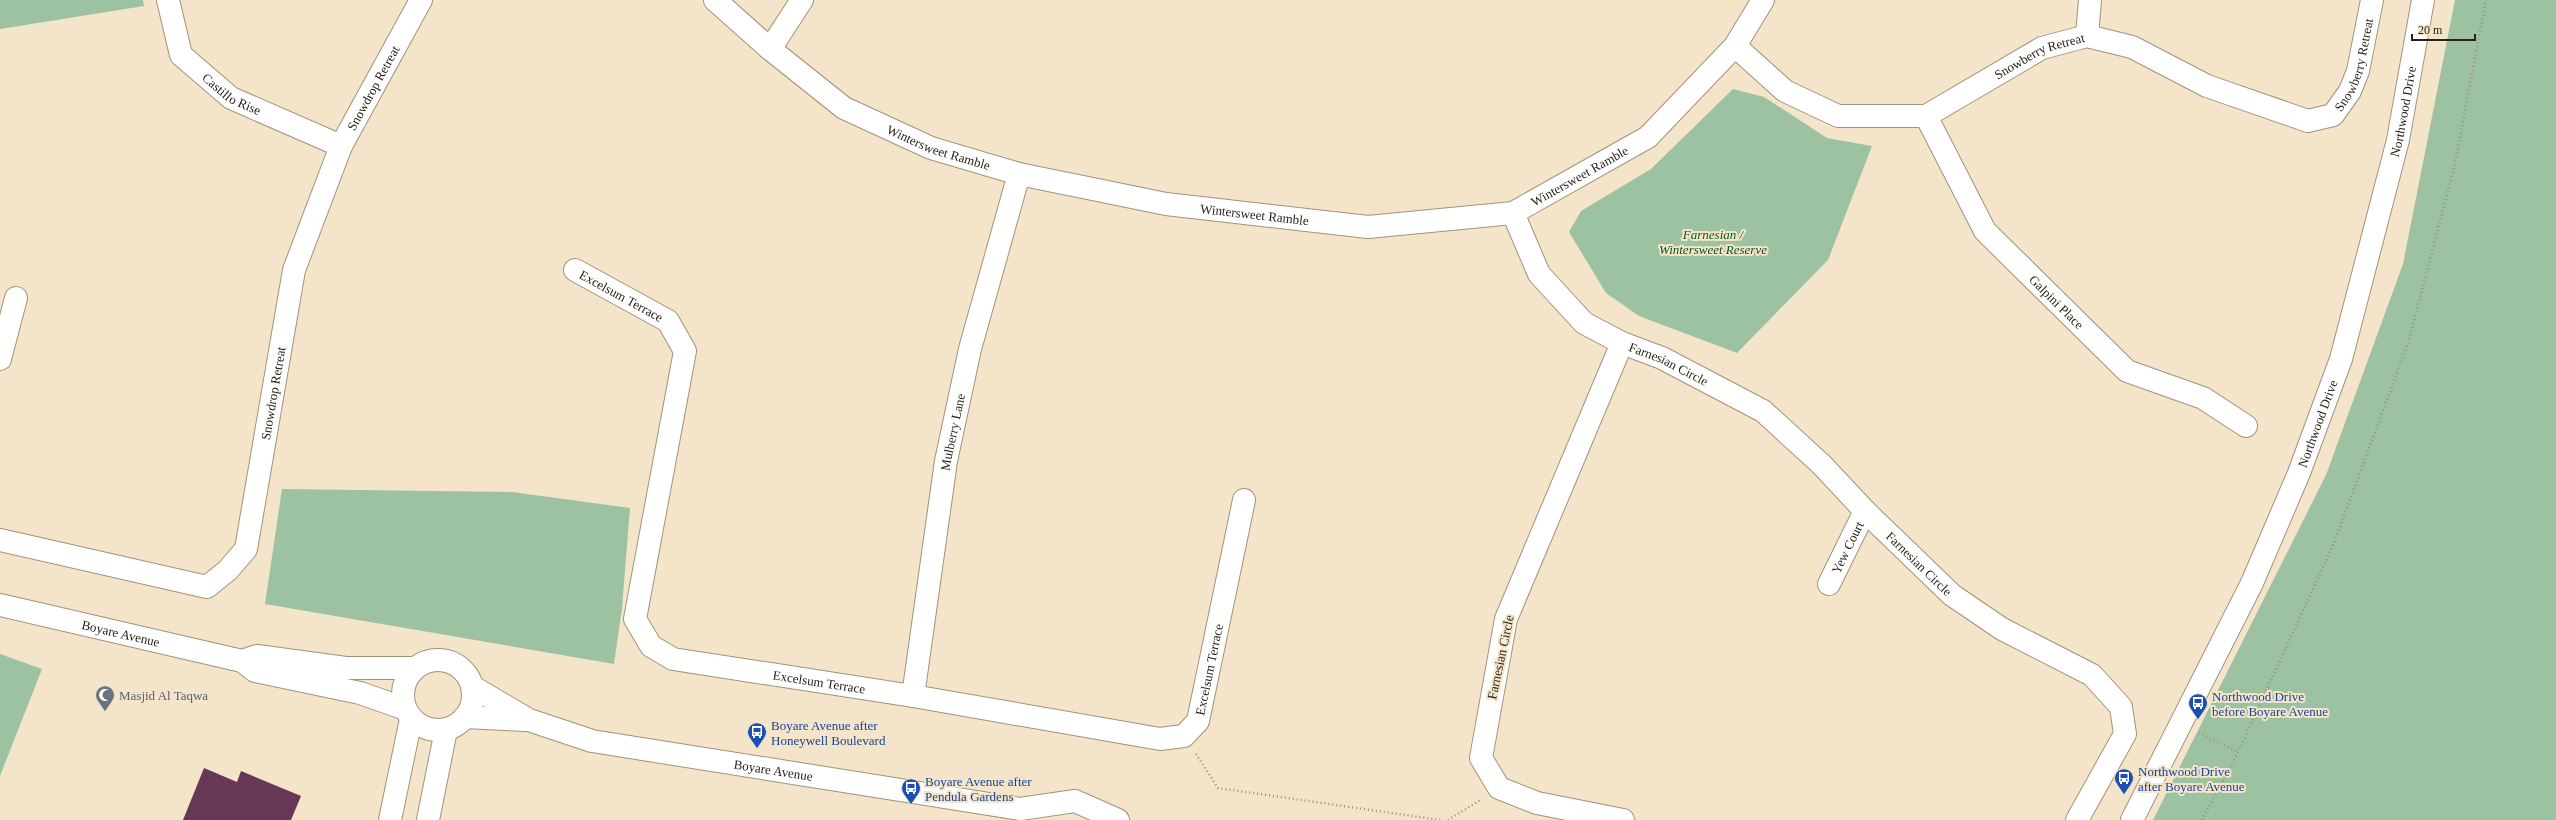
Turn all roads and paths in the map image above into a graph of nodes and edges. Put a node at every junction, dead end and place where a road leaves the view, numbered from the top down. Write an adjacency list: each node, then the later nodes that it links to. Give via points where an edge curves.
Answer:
1 (168, 0): 14 (street, Castillo Rise, via 181,55 231,98)
2 (421, 0): 14 (street, Snowdrop Retreat)
3 (716, 0): 12 (street, Wintersweet Ramble)
4 (802, 0): 12 (street)
5 (1763, 0): 11 (street, Wintersweet Ramble)
6 (2090, 0): 10 (street)
7 (2372, 0): 10 (street, Snowberry Retreat, via 2358,71 2350,91 2333,115 2308,121 2207,86 2132,47)
8 (2424, 0): 34 (street, Northwood Drive, via 2398,140 2341,359 2299,473 2252,583)
9 (2486, 0): 37 (path, via 2454,168 2408,342 2334,543)
10 (2087, 36): 13 (street, Snowberry Retreat, via 2042,48)
11 (1735, 46): 13 (street, via 1785,91 1838,116); 16 (street, Wintersweet Ramble, via 1648,137)
12 (770, 49): 15 (street, Wintersweet Ramble, via 844,108 931,148)
13 (1926, 116): 21 (street, Galpini Place, via 1985,231 2127,371 2203,398)
14 (341, 146): 24 (street, Snowdrop Retreat, via 294,270 246,549 228,570 207,587)
15 (1019, 174): 16 (street, Wintersweet Ramble, via 1166,204 1368,226); 30 (street, Mulberry Lane, via 970,349 948,454)
16 (1513, 213): 19 (street, Farnesian Circle, via 1540,274 1584,323)
17 (575, 270): 30 (street, Excelsum Terrace, via 668,321 685,351 635,619 651,646 673,659)
18 (16, 298): 20 (street)
19 (1622, 343): 23 (street, Farnesian Circle, via 1662,358 1762,411 1822,465); 38 (street, Farnesian Circle, via 1506,619 1481,758)
20 (0, 359)
21 (2246, 426)
22 (1244, 500): 36 (street, Excelsum Terrace, via 1198,721)
23 (1865, 511): 25 (street, Yew Court); 47 (street, Farnesian Circle, via 1952,595 2002,629 2092,675 2121,707 2125,734)
24 (0, 540)
25 (1829, 584)
26 (0, 605): 27 (street, Boyare Avenue)
27 (242, 661): 28 (street, Boyare Avenue, via 257,656 346,668); 31 (street, Boyare Avenue, via 255,671 360,693)
28 (414, 668): 29 (street, via 425,662 438,660 450,663 460,668); 31 (street, via 405,679 402,691)
29 (473, 687): 32 (street, via 474,703); 33 (street, Boyare Avenue)
30 (913, 696): 36 (street, Excelsum Terrace, via 1160,739)
31 (407, 713): 35 (street, via 417,725 430,730); 40 (street)
32 (465, 717): 33 (street, Boyare Avenue); 35 (street, via 460,723)
33 (529, 720): 39 (street, Boyare Avenue, via 592,741)
34 (2180, 724): 37 (path); 48 (street, Northwood Drive)
35 (446, 730): 41 (street)
36 (1184, 736): 44 (path, via 1218,788)
37 (2238, 752): 49 (path)
38 (1499, 788): 45 (path); 46 (street, via 1537,803)
39 (1020, 809): 42 (street, Boyare Avenue); 43 (street, Boyare Avenue, via 1074,801)
40 (390, 820)
41 (428, 820)
42 (1041, 820)
43 (1118, 820)
44 (1440, 820)
45 (1448, 820)
46 (1623, 820)
47 (2077, 820)
48 (2132, 820)
49 (2202, 820)

